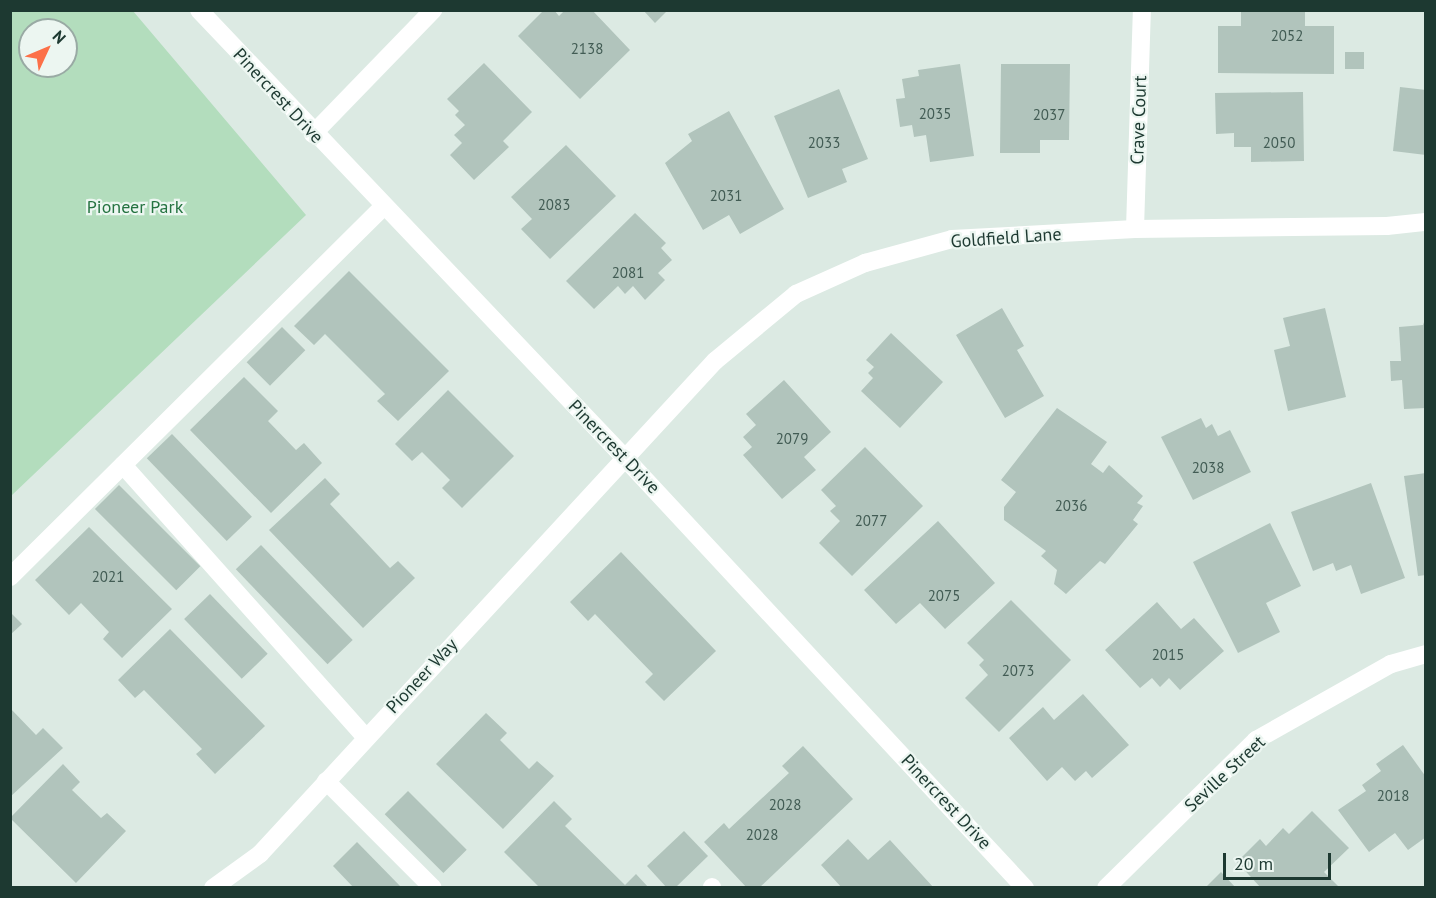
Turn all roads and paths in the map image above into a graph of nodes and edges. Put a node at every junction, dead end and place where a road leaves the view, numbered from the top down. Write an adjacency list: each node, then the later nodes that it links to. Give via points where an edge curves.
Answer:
1 (199, 10): 4 (street, Pinercrest Drive)
2 (433, 10): 4 (street)
3 (1142, 10): 7 (street, Crave Court)
4 (313, 134): 5 (street, Pinercrest Drive)
5 (383, 207): 8 (street, Pinercrest Drive); 9 (street)
6 (1425, 222): 7 (street, Goldfield Lane)
7 (1136, 230): 8 (street, Goldfield Lane, via 952,239 865,263 796,294 715,361)
8 (624, 457): 12 (street, Pioneer Way); 16 (street, Pinercrest Drive)
9 (123, 465): 10 (street); 12 (street)
10 (10, 577)
11 (1425, 654): 17 (street, Seville Street, via 1391,664 1256,740)
12 (366, 738): 13 (street, Pioneer Way)
13 (326, 781): 14 (street, Pioneer Way, via 260,854); 15 (street)
14 (213, 888)
15 (433, 888)
16 (1025, 888)
17 (1106, 888)

